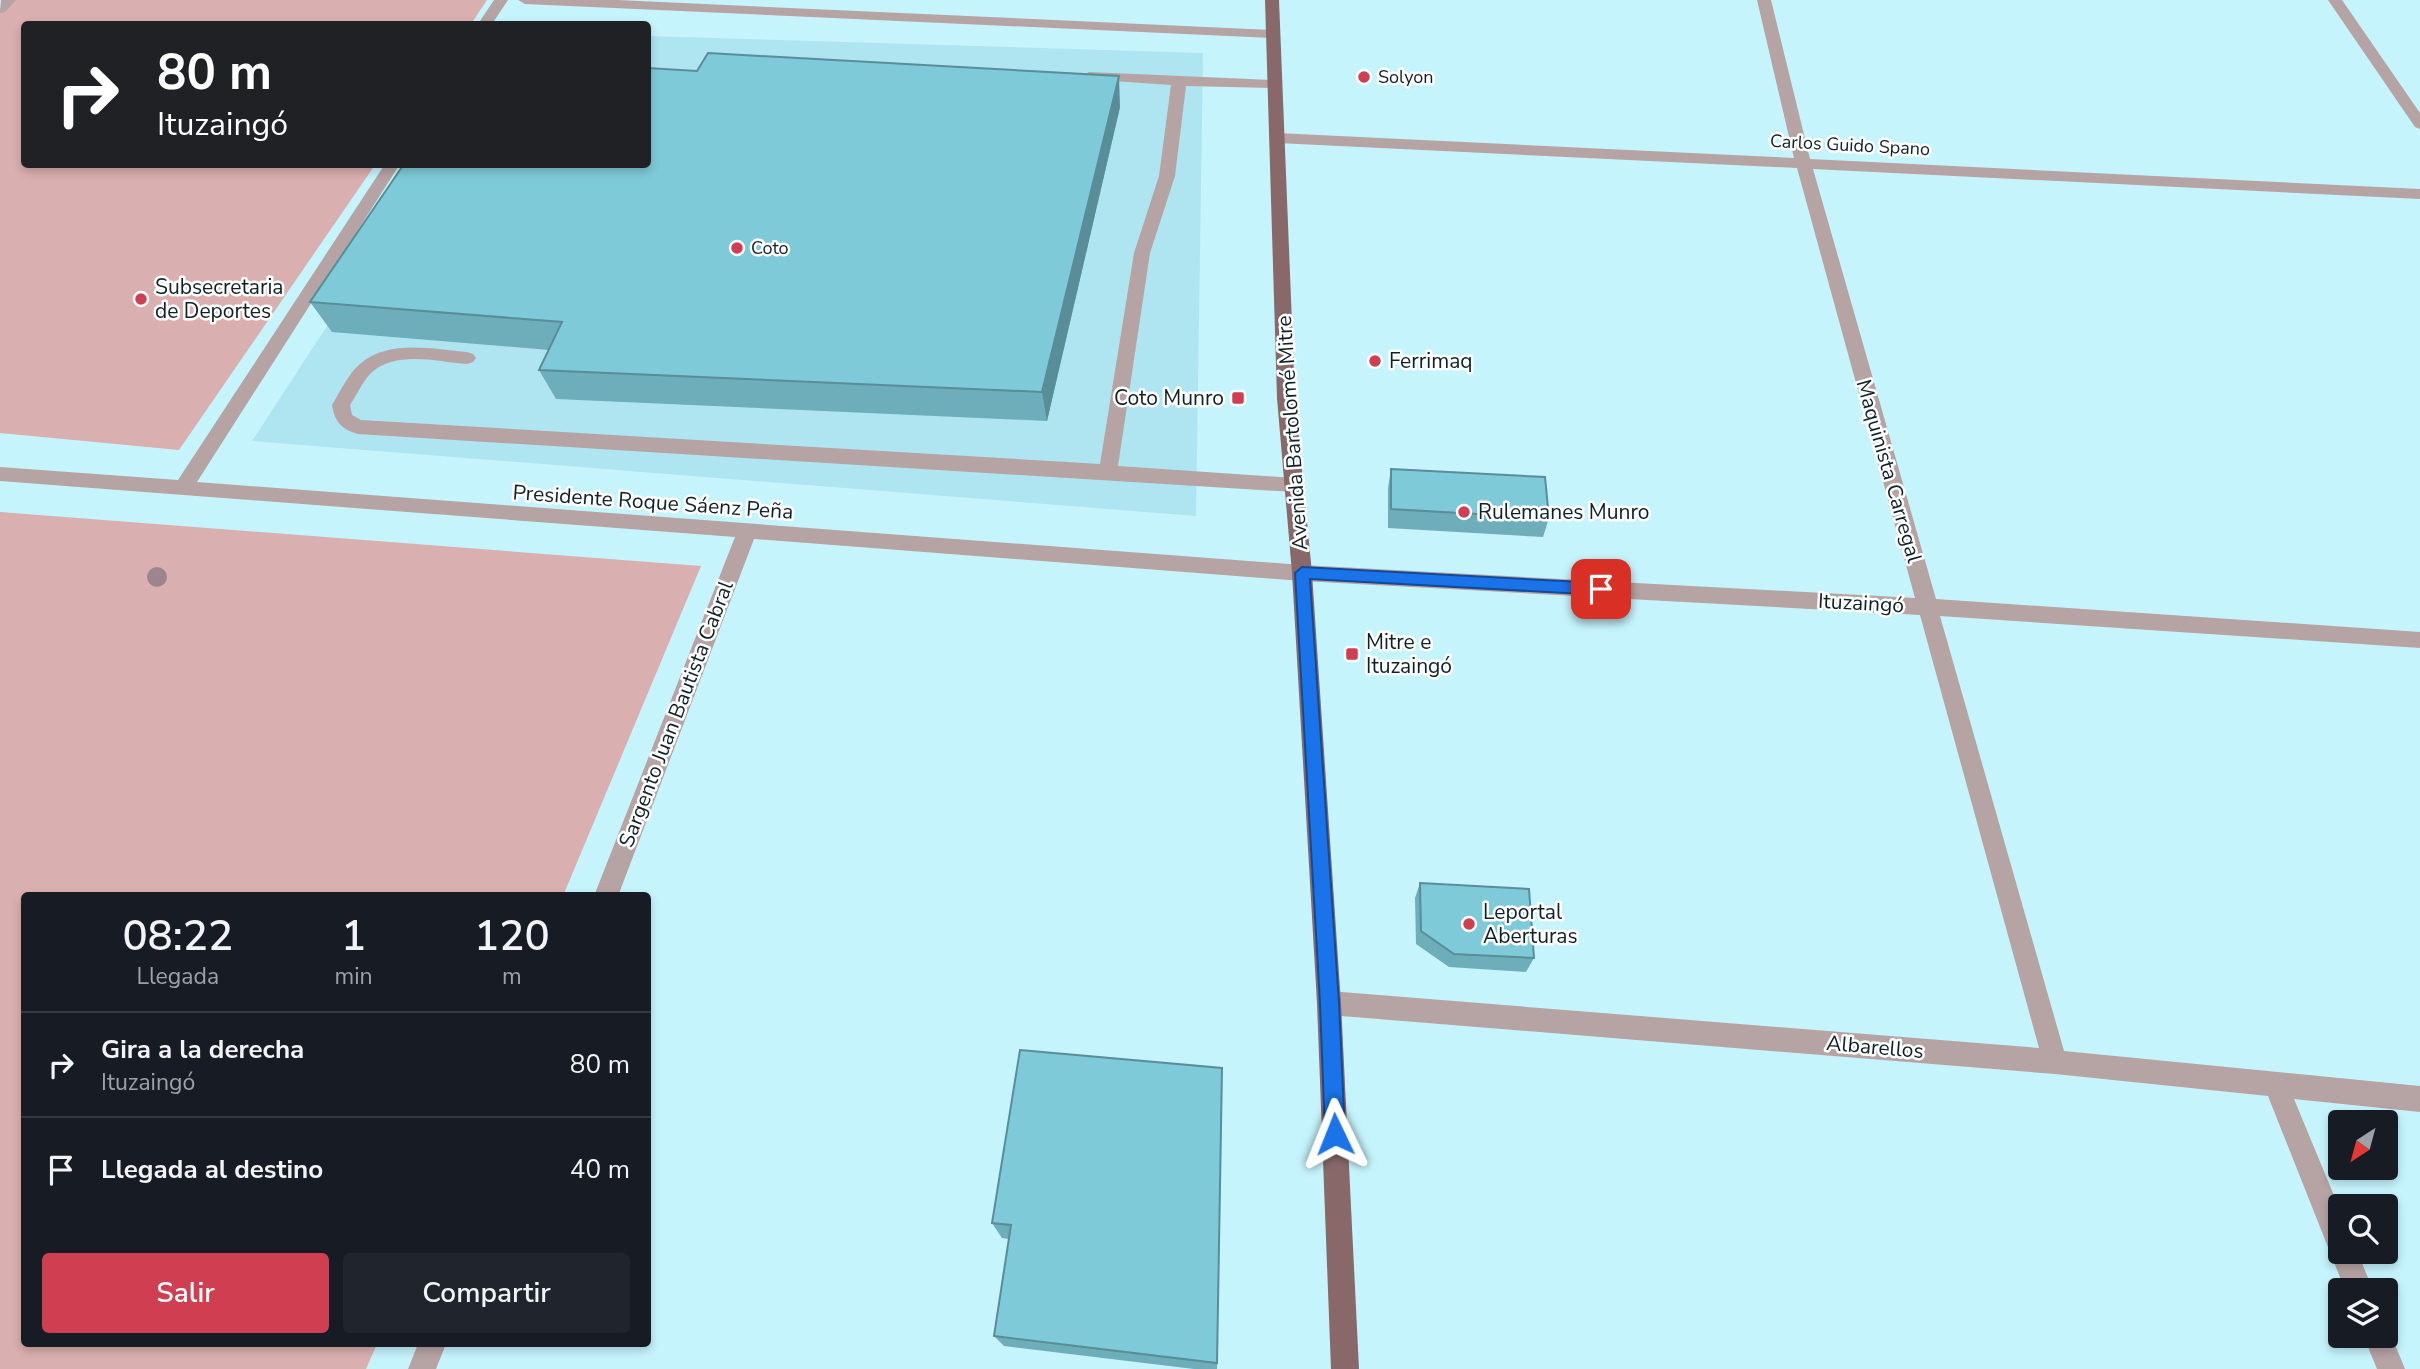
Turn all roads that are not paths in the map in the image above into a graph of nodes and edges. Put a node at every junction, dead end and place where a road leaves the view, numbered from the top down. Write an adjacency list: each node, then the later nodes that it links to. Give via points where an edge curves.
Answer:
1 (9, 0): 7 (street)
2 (501, 0): 8 (street)
3 (525, 0): 9 (street)
4 (1272, 0): 9 (main road, Avenida Bartolomé Mitre)
5 (1764, 0): 15 (street, Maquinista Carregal)
6 (2335, 0): 13 (street)
7 (0, 9)
8 (487, 21)
9 (1273, 34): 12 (main road, Avenida Bartolomé Mitre)
10 (1068, 75): 11 (street)
11 (1179, 81): 12 (street); 19 (street, via 1167,176 1142,253)
12 (1274, 84): 14 (main road, Avenida Bartolomé Mitre)
13 (2420, 124)
14 (1277, 138): 15 (street, Carlos Guido Spano); 21 (main road, Avenida Bartolomé Mitre, via 1286,398)
15 (1802, 162): 17 (street, Carlos Guido Spano); 25 (street, Maquinista Carregal)
16 (390, 168): 22 (street)
17 (2420, 194)
18 (467, 358): 19 (street, via 394,354 379,359 365,369 341,405 344,419 358,427)
19 (1108, 472): 21 (street)
20 (0, 474): 22 (street, Presidente Roque Sáenz Peña)
21 (1294, 485): 24 (main road, Avenida Bartolomé Mitre)
22 (183, 488): 23 (street, Presidente Roque Sáenz Peña)
23 (747, 532): 24 (street, Presidente Roque Sáenz Peña); 27 (street, Sargento Juan Bautista Cabral)
24 (1302, 573): 25 (street, Ituzaingó); 28 (main road, Avenida Bartolomé Mitre)
25 (1927, 607): 26 (street, Ituzaingó); 29 (street, Maquinista Carregal)
26 (2420, 640)
27 (608, 892)
28 (1329, 1003): 29 (street, Albarellos); 36 (main road, Avenida Bartolomé Mitre)
29 (2055, 1062): 30 (street, Albarellos)
30 (2276, 1085): 31 (street, Albarellos); 32 (street)
31 (2420, 1099)
32 (2328, 1213)
33 (431, 1347): 35 (street)
34 (2382, 1348): 37 (street)
35 (422, 1369)
36 (1345, 1369)
37 (2391, 1369)

